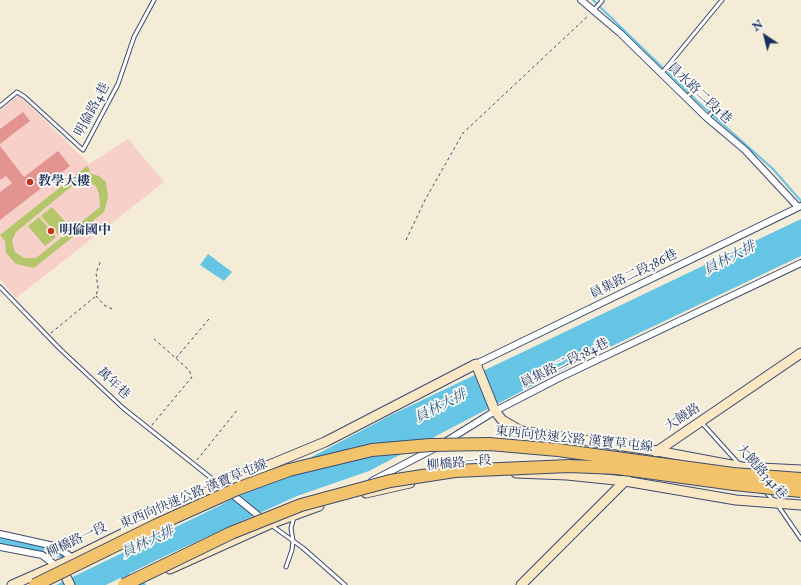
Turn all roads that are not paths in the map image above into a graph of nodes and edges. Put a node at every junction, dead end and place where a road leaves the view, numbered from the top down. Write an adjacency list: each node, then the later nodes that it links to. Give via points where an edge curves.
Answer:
1 (154, 0): 9 (lane, 明倫路4巷, via 134,37 118,84 83,150 25,96 17,92)
2 (581, 0): 5 (street, 員水路二段1巷)
3 (600, 0): 5 (lane, via 602,2)
4 (722, 0): 6 (lane)
5 (593, 11): 6 (street, 員水路二段1巷, via 620,33)
6 (661, 74): 8 (street, 員水路二段1巷)
7 (693, 91): 8 (lane)
8 (686, 98): 11 (street, 員水路二段1巷)
9 (0, 106)
10 (714, 110): 11 (lane)
11 (707, 118): 12 (street, 員水路二段1巷, via 745,150)
12 (800, 207): 16 (street, 員集路二段386巷)
13 (801, 263): 17 (street, 員集路二段384巷)
14 (0, 287): 24 (lane, 萬年巷, via 123,408)
15 (801, 353): 18 (main road, 大饒路)
16 (476, 364): 17 (main road); 24 (main road, 柳橋路一段, via 325,442)
17 (495, 411): 19 (main road, via 502,420 521,431); 26 (street, 員集路二段384巷, via 422,456 362,486)
18 (701, 422): 19 (main road, 大饒路); 20 (lane, 大饒路341巷)
19 (657, 451): 20 (main road); 23 (main road, 大饒路)
20 (742, 467): 21 (main road); 27 (lane, 大饒路341巷)
21 (801, 470)
22 (801, 480): 39 (highway, 東西向快速公路 漢寶草屯線, bridge, via 490,444 430,445 372,450 289,470 237,489)
23 (625, 481): 26 (main road, 柳橋路一段, via 567,475 480,474 420,481); 27 (main road, 柳橋路一段, via 736,500); 44 (main road, 大饒路)
24 (221, 485): 30 (street); 35 (main road, 柳橋路一段)
25 (801, 491): 41 (highway, 東西向快速公路 漢寶草屯線, bridge, via 617,468 569,466 455,471 390,481 301,505 230,533)
26 (346, 498): 29 (main road, 柳橋路一段)
27 (777, 504): 28 (main road, 柳橋路一段); 32 (lane, 大饒路341巷)
28 (801, 505)
29 (296, 514): 30 (main road, 柳橋路一段); 33 (lane, via 291,524)
30 (270, 524): 33 (lane); 42 (main road, 柳橋路一段)
31 (0, 534): 35 (street, via 54,546)
32 (801, 539)
33 (293, 541): 37 (lane); 43 (lane)
34 (0, 547): 36 (street, via 42,555)
35 (73, 558): 36 (main road, 柳橋路一段)
36 (55, 565): 38 (main road, 柳橋路一段); 40 (main road, via 64,573)
37 (286, 567)
38 (12, 585)
39 (35, 585)
40 (70, 585)
41 (124, 585)
42 (136, 585)
43 (345, 585)
44 (521, 585)

